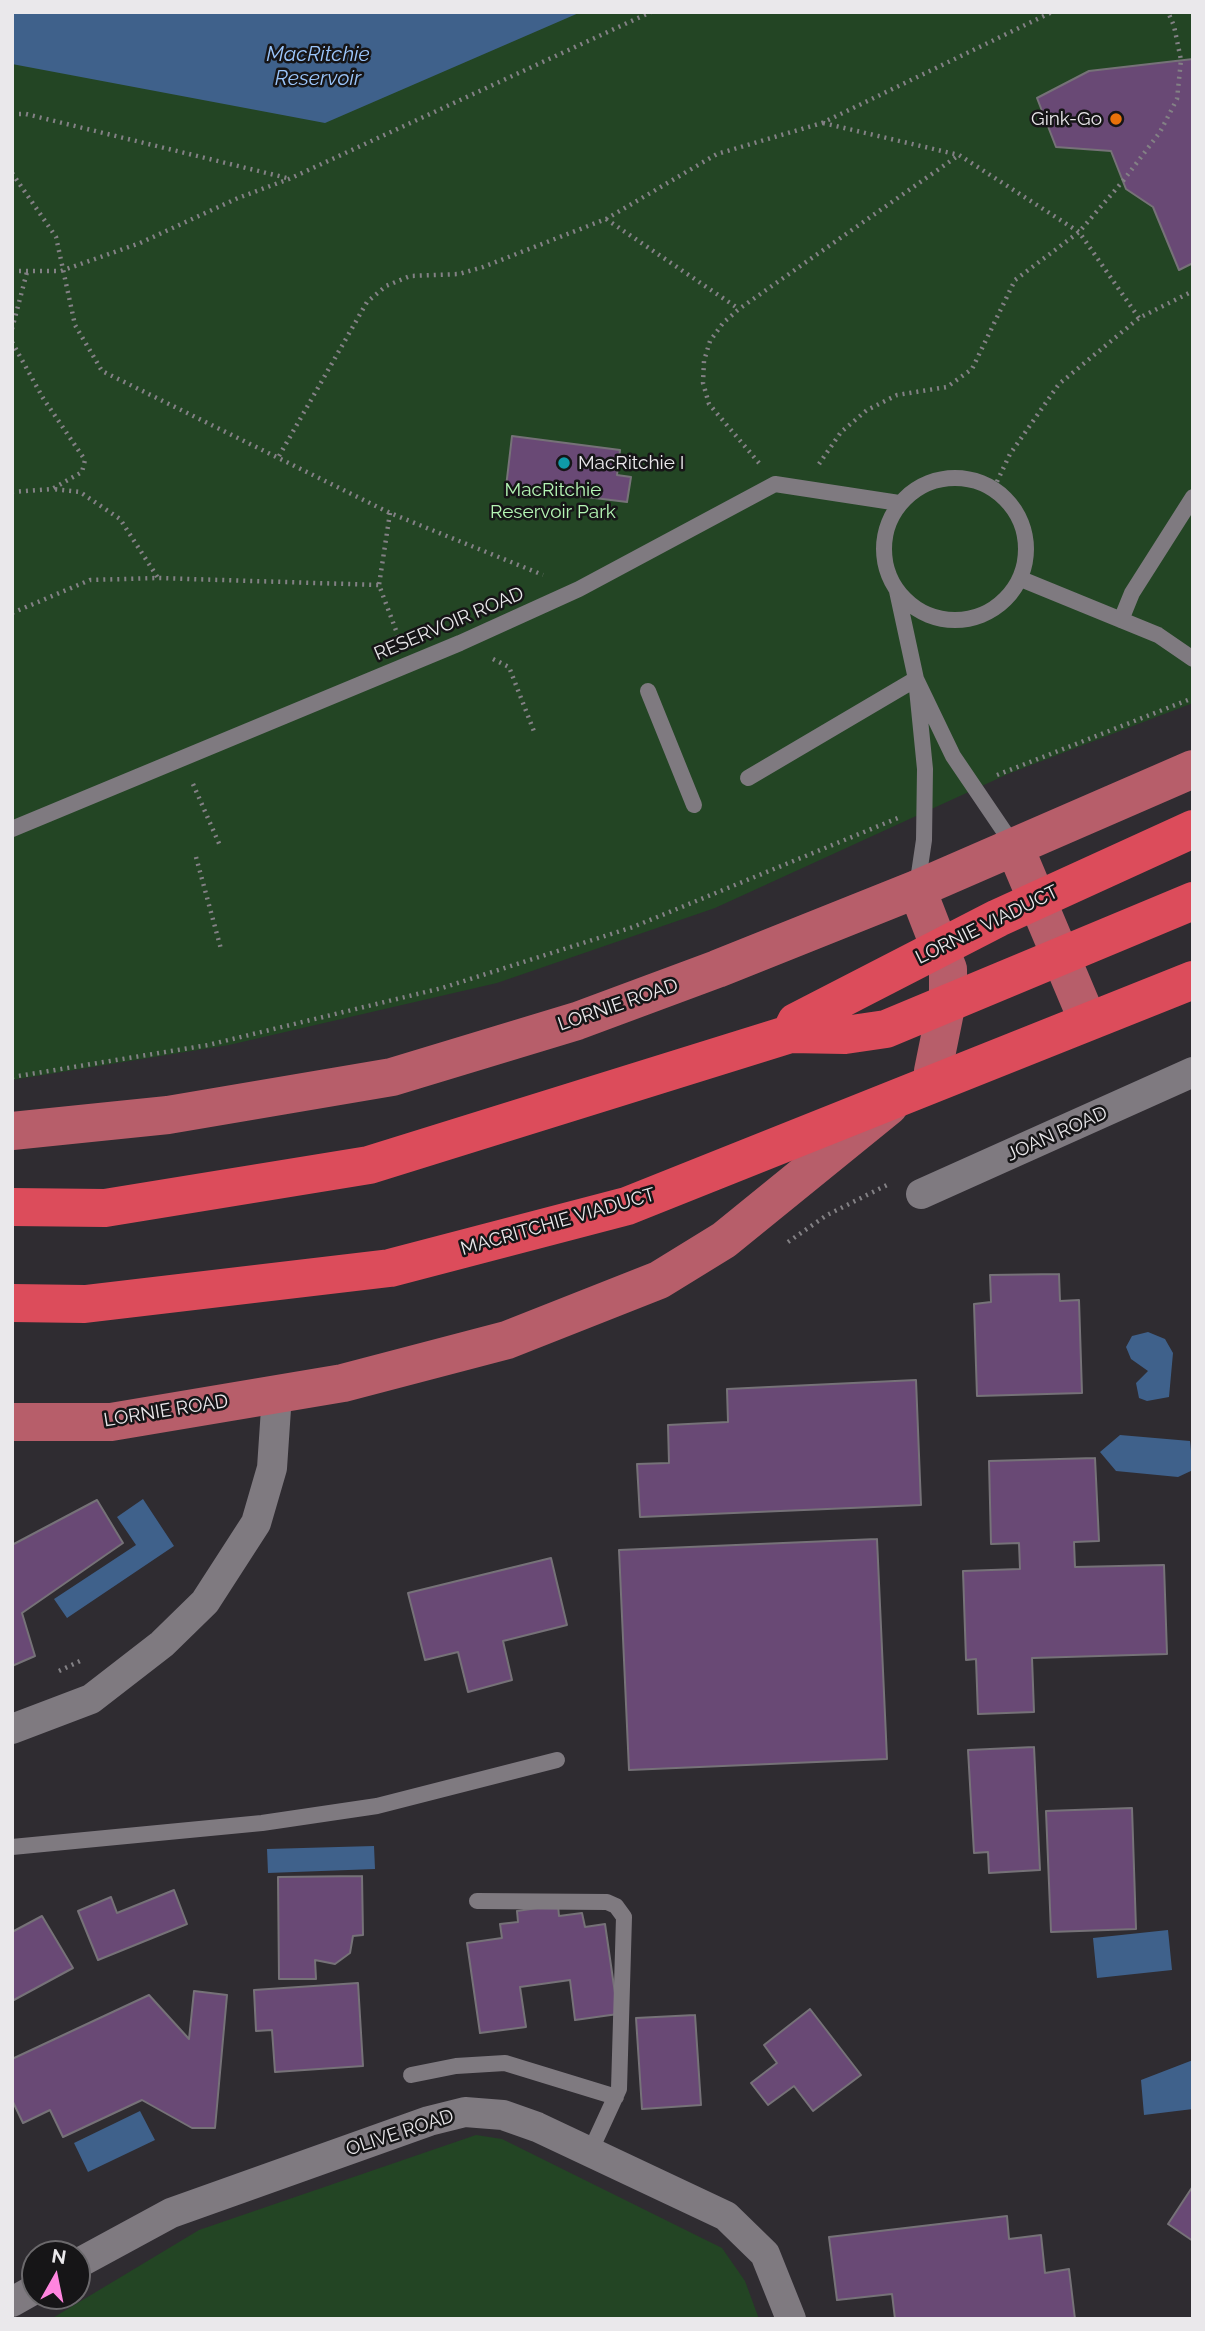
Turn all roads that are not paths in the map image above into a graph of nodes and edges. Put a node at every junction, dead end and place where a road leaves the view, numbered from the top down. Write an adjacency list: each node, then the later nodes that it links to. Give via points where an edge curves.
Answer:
1 (1193, 497): 5 (lane, via 1132,593)
2 (899, 503): 3 (lane, via 919,487 945,478 970,479 994,488 1012,505 1024,527 1028,552); 4 (lane, via 887,525 883,550 887,574); 13 (lane, RESERVOIR ROAD, via 775,484 579,589 460,643)
3 (1021, 579): 4 (lane, via 1008,599 987,614 963,621 926,614); 5 (lane)
4 (897, 592): 7 (lane)
5 (1121, 620): 6 (lane, via 1158,635)
6 (1193, 659)
7 (916, 679): 10 (lane); 14 (lane, via 953,756); 15 (lane, via 925,769 924,840)
8 (648, 691): 11 (lane)
9 (1193, 769): 14 (main road, LORNIE ROAD)
10 (748, 778)
11 (694, 805)
12 (1193, 829): 20 (highway, LORNIE VIADUCT, via 998,918 796,1022)
13 (12, 830)
14 (1015, 848): 15 (main road, LORNIE ROAD); 19 (main road)
15 (917, 890): 21 (main road, via 948,969 948,998); 23 (main road, LORNIE ROAD, via 577,1021 392,1077 168,1115)
16 (1193, 901): 20 (highway, via 886,1029 845,1035)
17 (1193, 962): 19 (main road, LORNIE ROAD)
18 (1193, 980): 26 (highway, MACRITCHIE VIADUCT, via 627,1206 390,1268 85,1304)
19 (1082, 1007): 21 (main road, LORNIE ROAD)
20 (790, 1034): 25 (highway, via 369,1165 104,1208)
21 (933, 1072): 27 (main road, LORNIE ROAD, via 724,1240 659,1280 507,1340 343,1383)
22 (1193, 1072): 24 (street, JOAN ROAD)
23 (12, 1131)
24 (921, 1194)
25 (12, 1207)
26 (12, 1303)
27 (277, 1394): 28 (main road, LORNIE ROAD, via 111,1422); 29 (street, via 272,1468 256,1523 205,1602 162,1644 91,1699)
28 (12, 1422)
29 (12, 1729)
30 (557, 1760): 31 (lane, via 377,1806 262,1823)
31 (12, 1847)
32 (477, 1900): 34 (lane, via 607,1902 621,1912)
33 (411, 2075): 34 (lane, via 505,2063)
34 (616, 2097): 35 (lane)
35 (590, 2152): 36 (street, OLIVE ROAD, via 503,2115 466,2112 171,2213); 37 (street, OLIVE ROAD, via 726,2216 765,2254)
36 (91, 2256)
37 (792, 2319)

